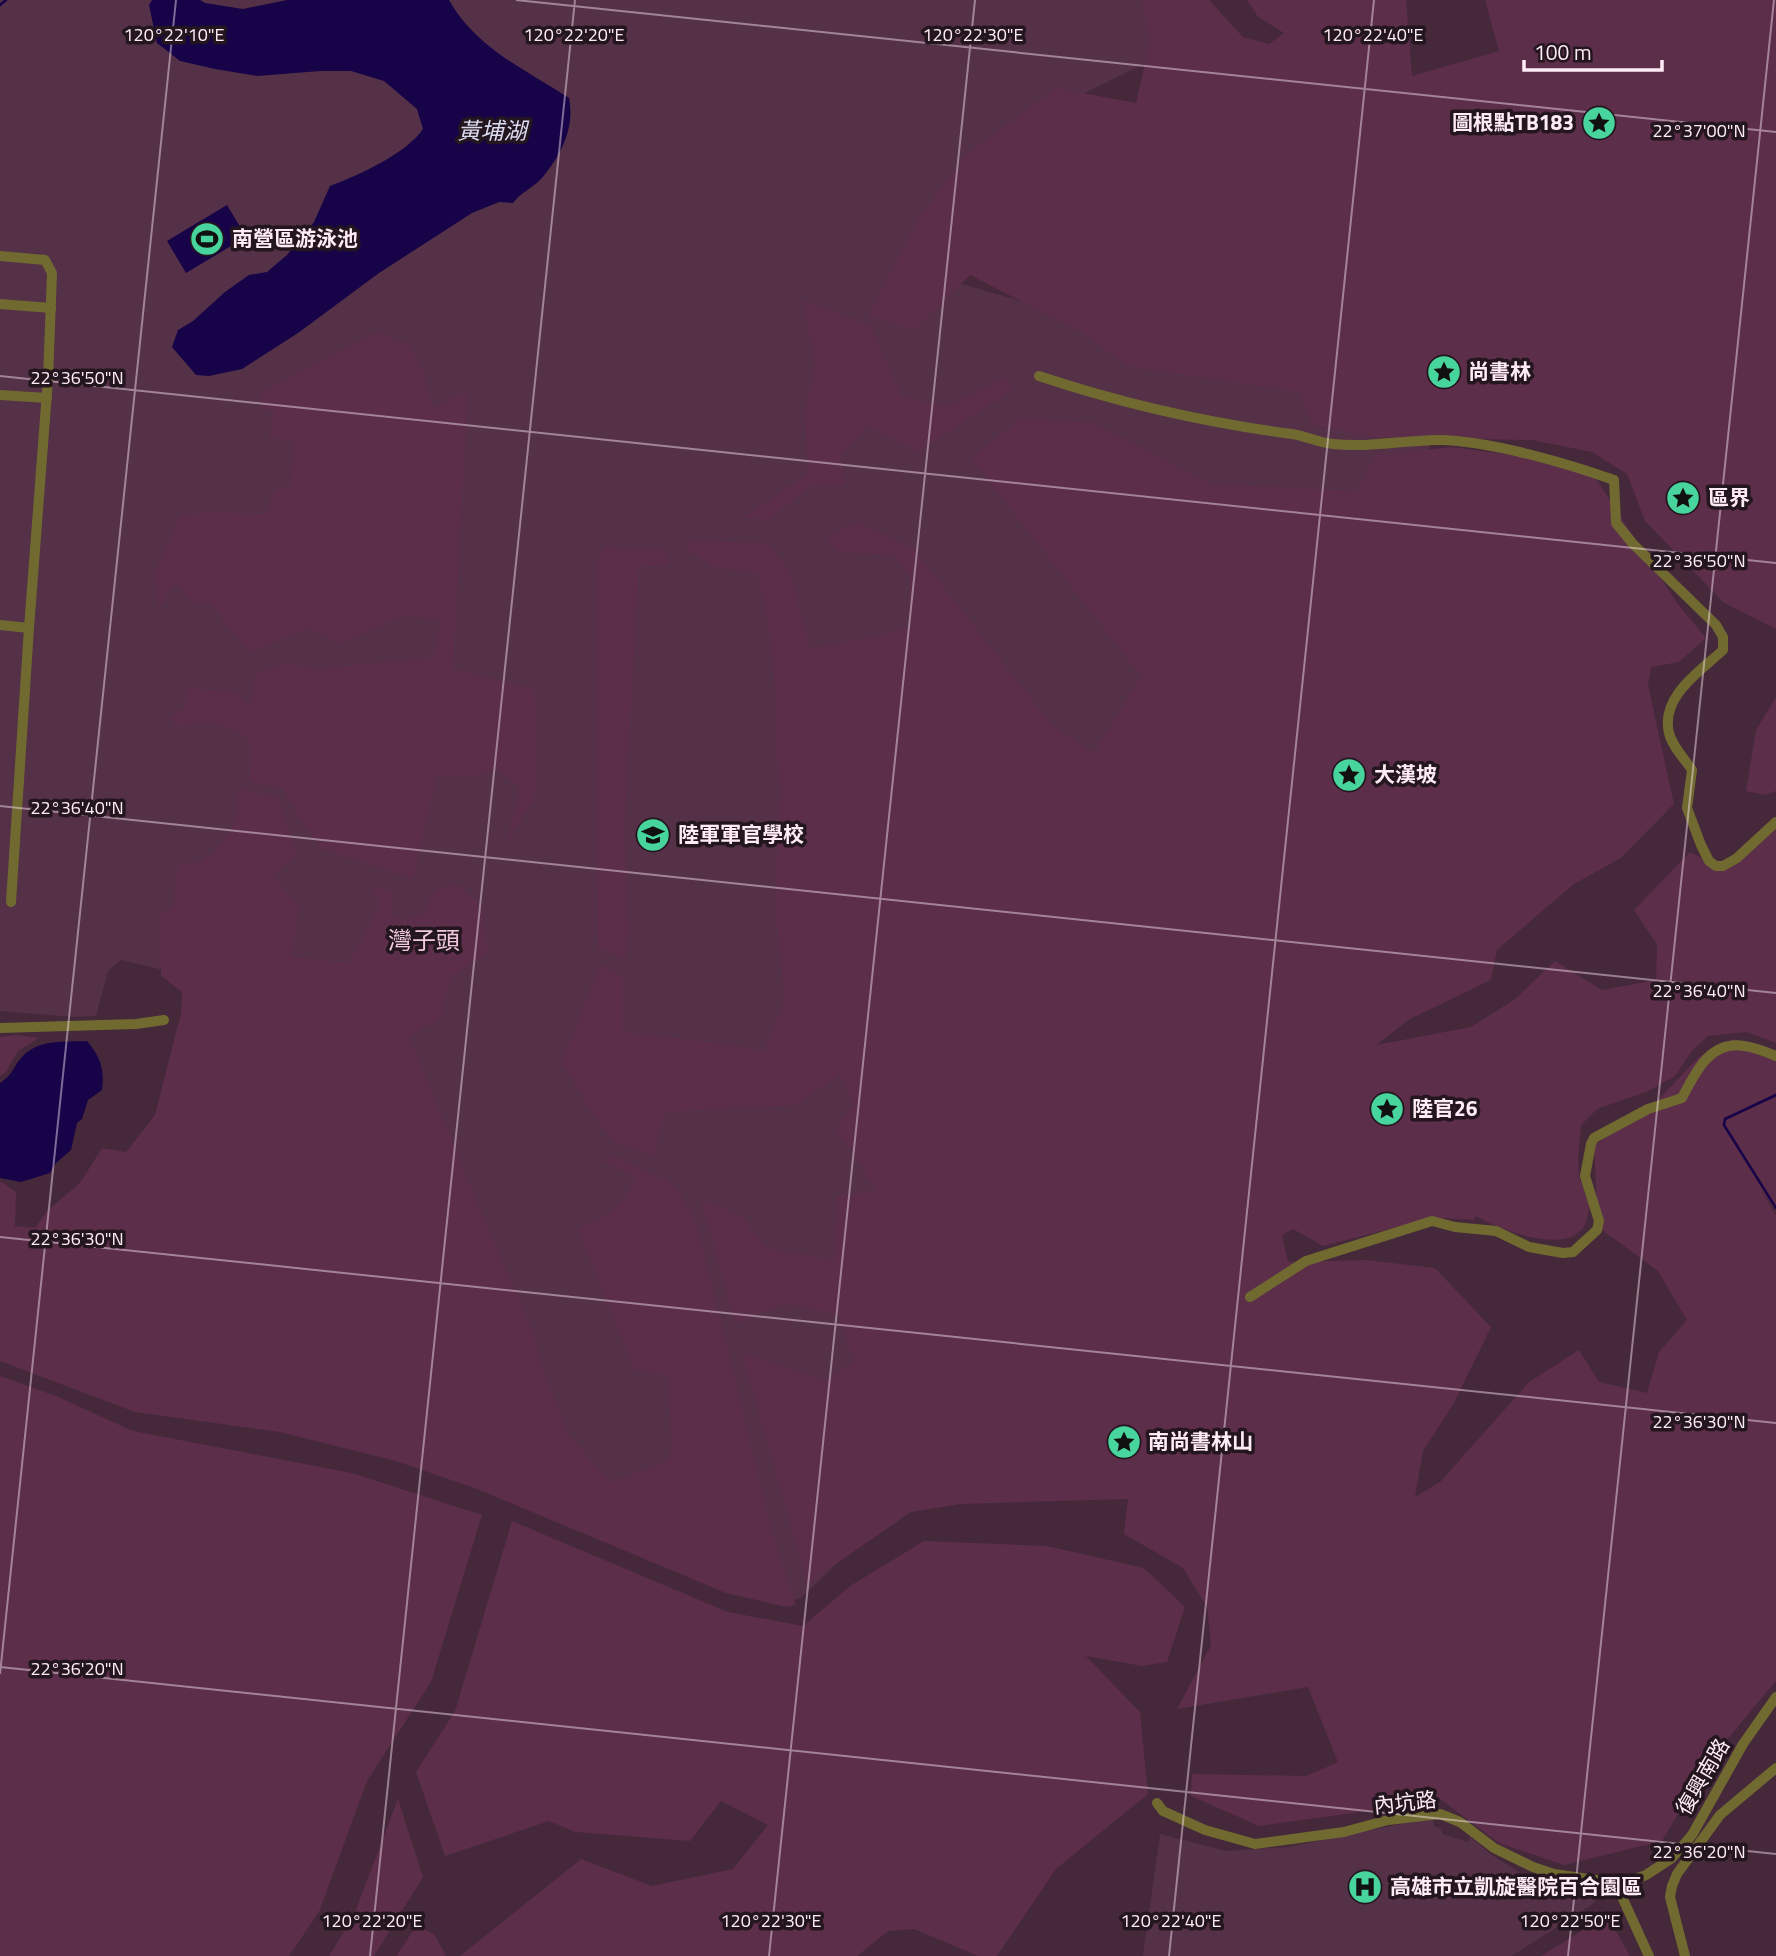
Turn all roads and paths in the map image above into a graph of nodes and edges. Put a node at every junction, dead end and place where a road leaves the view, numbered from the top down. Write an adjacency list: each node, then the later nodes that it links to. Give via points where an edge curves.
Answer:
1 (0, 256): 3 (street, via 45,260 52,273)
2 (0, 304): 3 (street)
3 (51, 308): 6 (street)
4 (1039, 376): 9 (street, via 1089,393 1332,444 1474,443 1614,480 1616,523 1716,625 1724,643 1723,650 1688,679 1678,694 1668,730 1692,770 1687,808 1701,845 1709,861 1723,866)
5 (0, 395): 6 (street)
6 (47, 398): 8 (street)
7 (0, 625): 8 (street)
8 (29, 628): 10 (street)
9 (1776, 822)
10 (11, 902)
11 (164, 1020): 12 (street)
12 (0, 1028)
13 (1776, 1056): 14 (street, via 1743,1045 1720,1050 1701,1062 1682,1098 1594,1138 1585,1176 1599,1220 1597,1230 1573,1252 1529,1247 1496,1231 1432,1221 1306,1261)
14 (1250, 1297)
15 (1776, 1698): 18 (street, 復興南路, via 1743,1744 1692,1835 1672,1858)
16 (1776, 1768): 20 (street, via 1720,1815 1677,1874 1670,1898)
17 (1157, 1803): 18 (street, 內坑路, via 1163,1811 1205,1830 1255,1844 1440,1814 1533,1867)
18 (1617, 1886): 19 (street)
19 (1649, 1956)
20 (1685, 1956)

